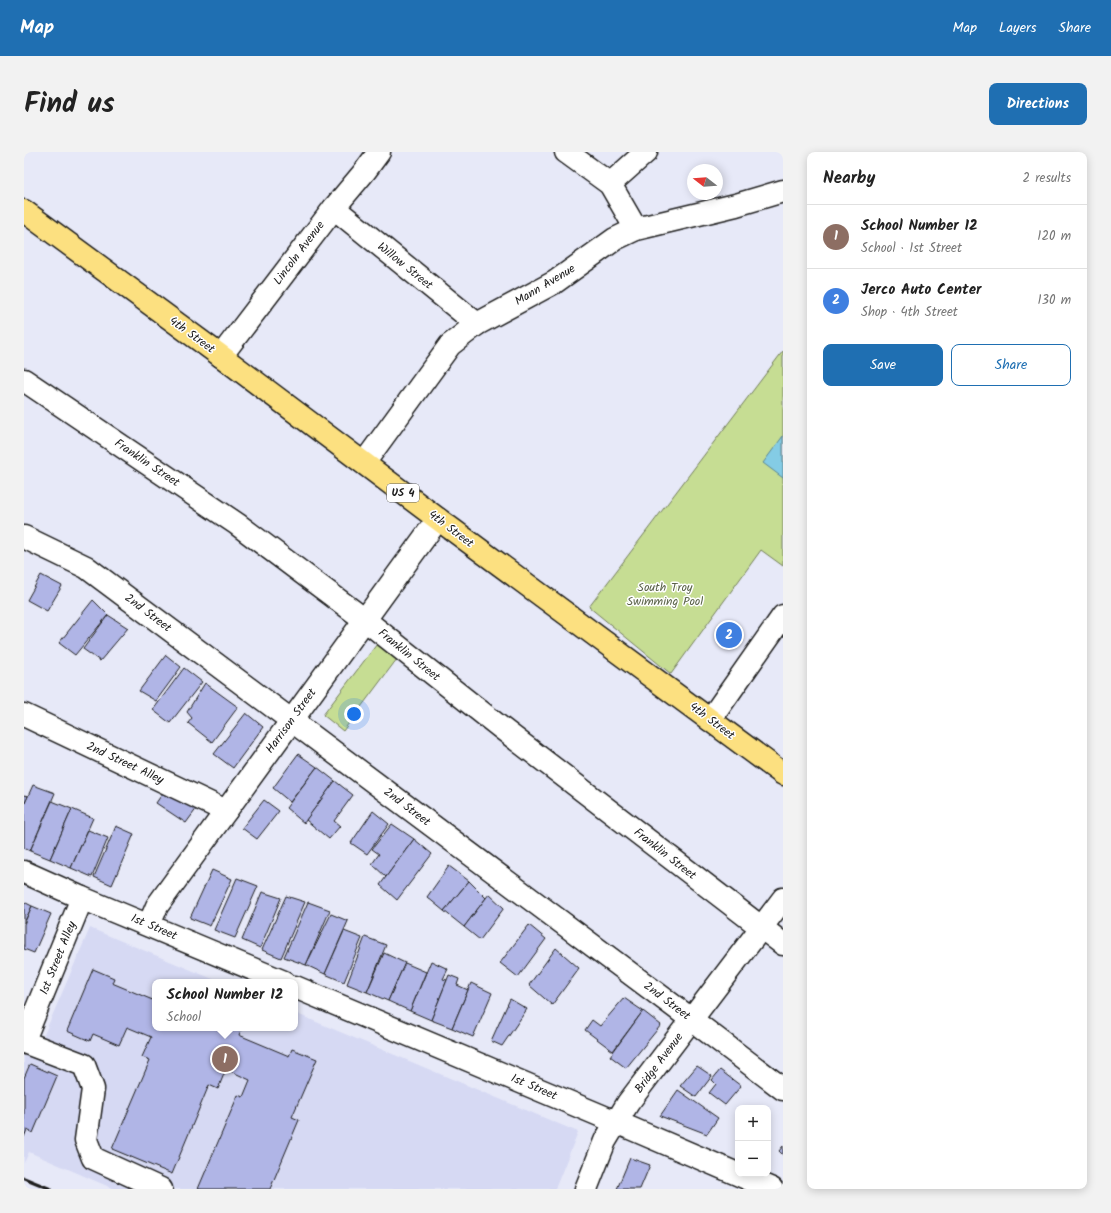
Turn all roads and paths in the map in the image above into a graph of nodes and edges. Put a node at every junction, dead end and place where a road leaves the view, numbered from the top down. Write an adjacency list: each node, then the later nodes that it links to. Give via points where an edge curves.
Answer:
1 (379, 152): 6 (street, Lincoln Avenue)
2 (566, 152): 4 (street)
3 (646, 152): 4 (street)
4 (610, 184): 8 (street)
5 (783, 191): 8 (street, Mann Avenue)
6 (334, 208): 9 (street, Willow Street); 10 (street, Lincoln Avenue)
7 (24, 211): 10 (main road, 4th Street / US 4)
8 (636, 229): 9 (street, Mann Avenue, via 615,239 555,282)
9 (477, 324): 12 (street, Mann Avenue, via 450,345)
10 (221, 356): 12 (main road, 4th Street / US 4)
11 (24, 380): 16 (street, Franklin Street, via 237,524)
12 (364, 463): 13 (main road, 4th Street / US 4)
13 (438, 519): 16 (street, Harrison Street); 19 (main road, 4th Street / US 4)
14 (24, 536): 18 (street, 2nd Street, via 86,567)
15 (783, 616): 19 (street)
16 (365, 620): 18 (street, Harrison Street); 26 (street, Franklin Street)
17 (24, 715): 21 (street, 2nd Street Alley)
18 (292, 720): 21 (street, Harrison Street); 30 (street, 2nd Street)
19 (710, 720): 20 (main road, 4th Street / US 4)
20 (783, 774)
21 (226, 811): 25 (street, Harrison Street, via 157,906)
22 (24, 872): 23 (street, 1st Street)
23 (82, 898): 25 (street, 1st Street); 31 (street, 1st Street Alley)
24 (783, 899): 26 (street, Bridge Avenue)
25 (149, 925): 28 (street, 1st Street)
26 (762, 928): 27 (street, Franklin Street); 30 (street, Bridge Avenue)
27 (783, 944)
28 (277, 979)
29 (298, 988): 33 (street, 1st Street)
30 (692, 1020): 32 (street, 2nd Street); 33 (street, Bridge Avenue)
31 (24, 1041): 34 (street, via 84,1065 92,1089 86,1140 93,1158)
32 (783, 1090)
33 (616, 1122): 35 (street, Bridge Avenue, via 605,1141); 36 (street, 1st Street)
34 (161, 1189)
35 (586, 1189)
36 (772, 1189)

